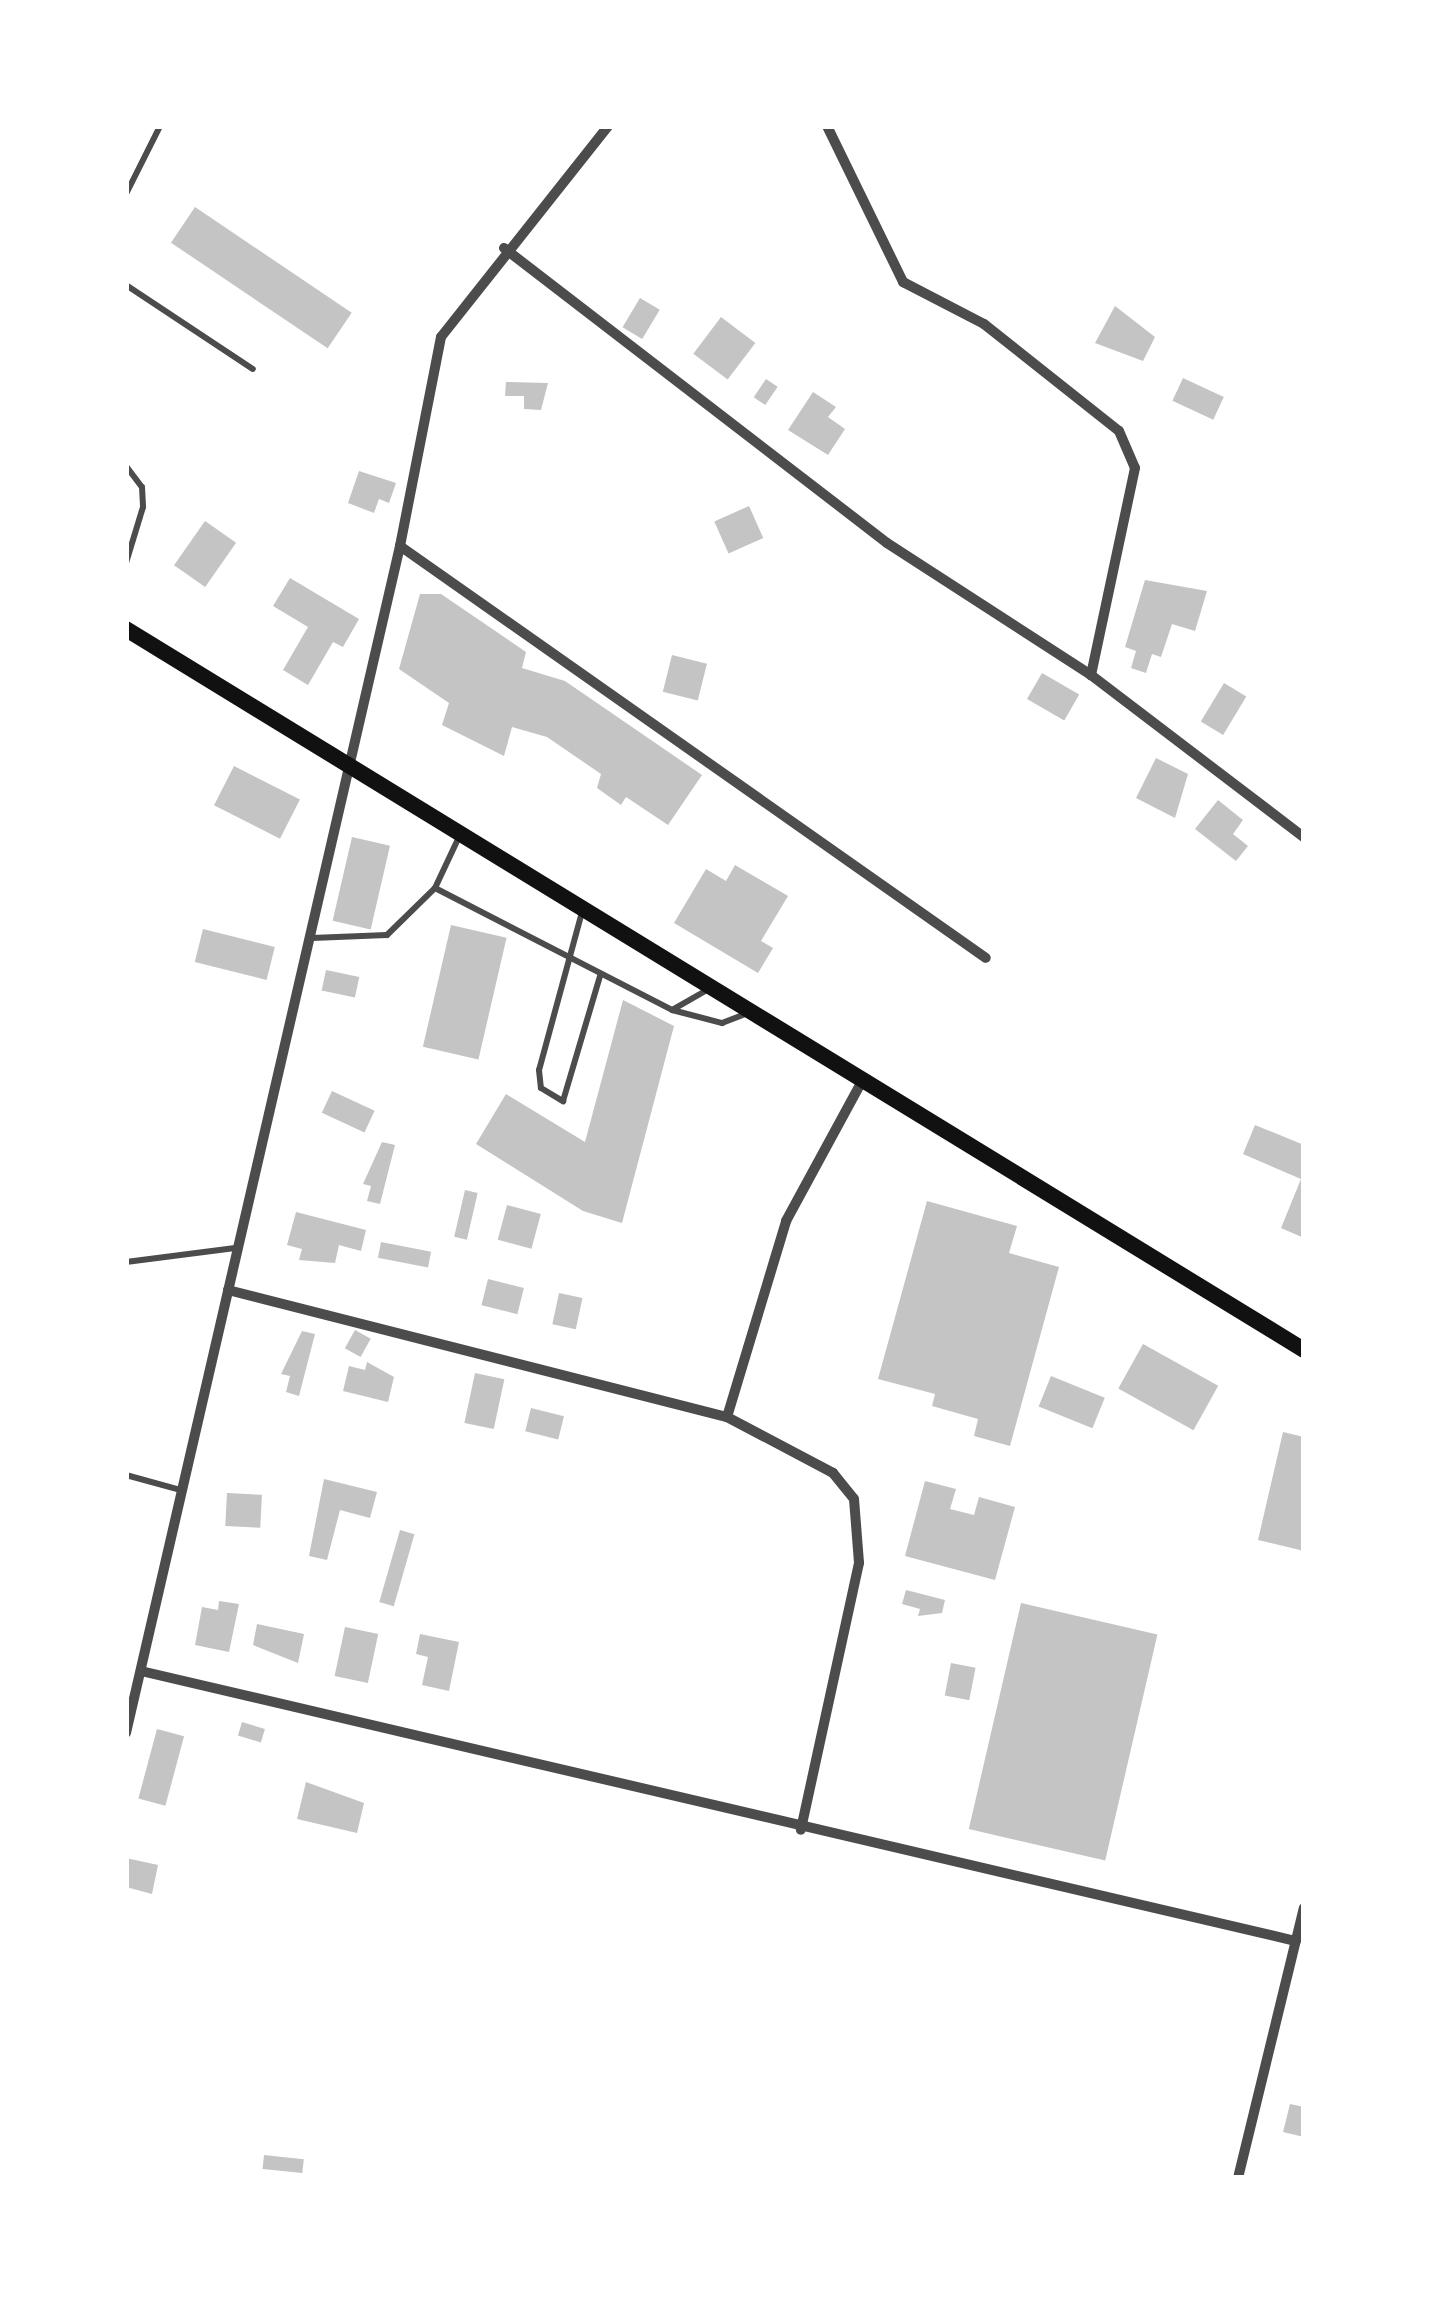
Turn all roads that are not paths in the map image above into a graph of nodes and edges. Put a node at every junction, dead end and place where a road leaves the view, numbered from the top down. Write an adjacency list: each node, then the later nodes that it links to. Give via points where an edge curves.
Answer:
1 (160, 126): 4 (lane)
2 (608, 126): 5 (street)
3 (827, 126): 12 (street, via 903,282 984,324 1119,431 1135,468)
4 (126, 194)
5 (504, 248): 9 (street, via 441,337); 12 (street, via 887,543)
6 (126, 285): 7 (lane)
7 (253, 369)
8 (126, 466): 10 (lane, via 142,487 143,506)
9 (400, 546): 13 (street); 20 (street)
10 (126, 562)
11 (126, 629): 13 (main road)
12 (1091, 675): 15 (street)
13 (350, 767): 14 (main road); 18 (street)
14 (460, 835): 16 (lane); 17 (main road)
15 (1304, 837)
16 (435, 888): 18 (lane, via 387,935); 19 (lane)
17 (583, 910): 19 (lane); 22 (main road)
18 (309, 938): 26 (street)
19 (570, 957): 21 (lane); 21 (lane, via 539,1070 541,1088 562,1102)
20 (986, 958)
21 (600, 976): 23 (lane)
22 (710, 988): 23 (lane); 24 (main road)
23 (672, 1010): 24 (lane, via 722,1023)
24 (749, 1012): 25 (main road)
25 (862, 1081): 29 (main road); 30 (street, via 786,1221)
26 (235, 1248): 27 (lane); 28 (street)
27 (126, 1262)
28 (228, 1290): 30 (street); 32 (street)
29 (1304, 1350)
30 (727, 1418): 35 (street, via 818,1464 854,1498 859,1564)
31 (126, 1475): 32 (lane)
32 (182, 1490): 33 (street)
33 (141, 1671): 34 (street); 35 (street)
34 (126, 1733)
35 (801, 1830): 37 (street)
36 (1304, 1908): 37 (street)
37 (1296, 1941): 38 (street)
38 (1238, 2178)

